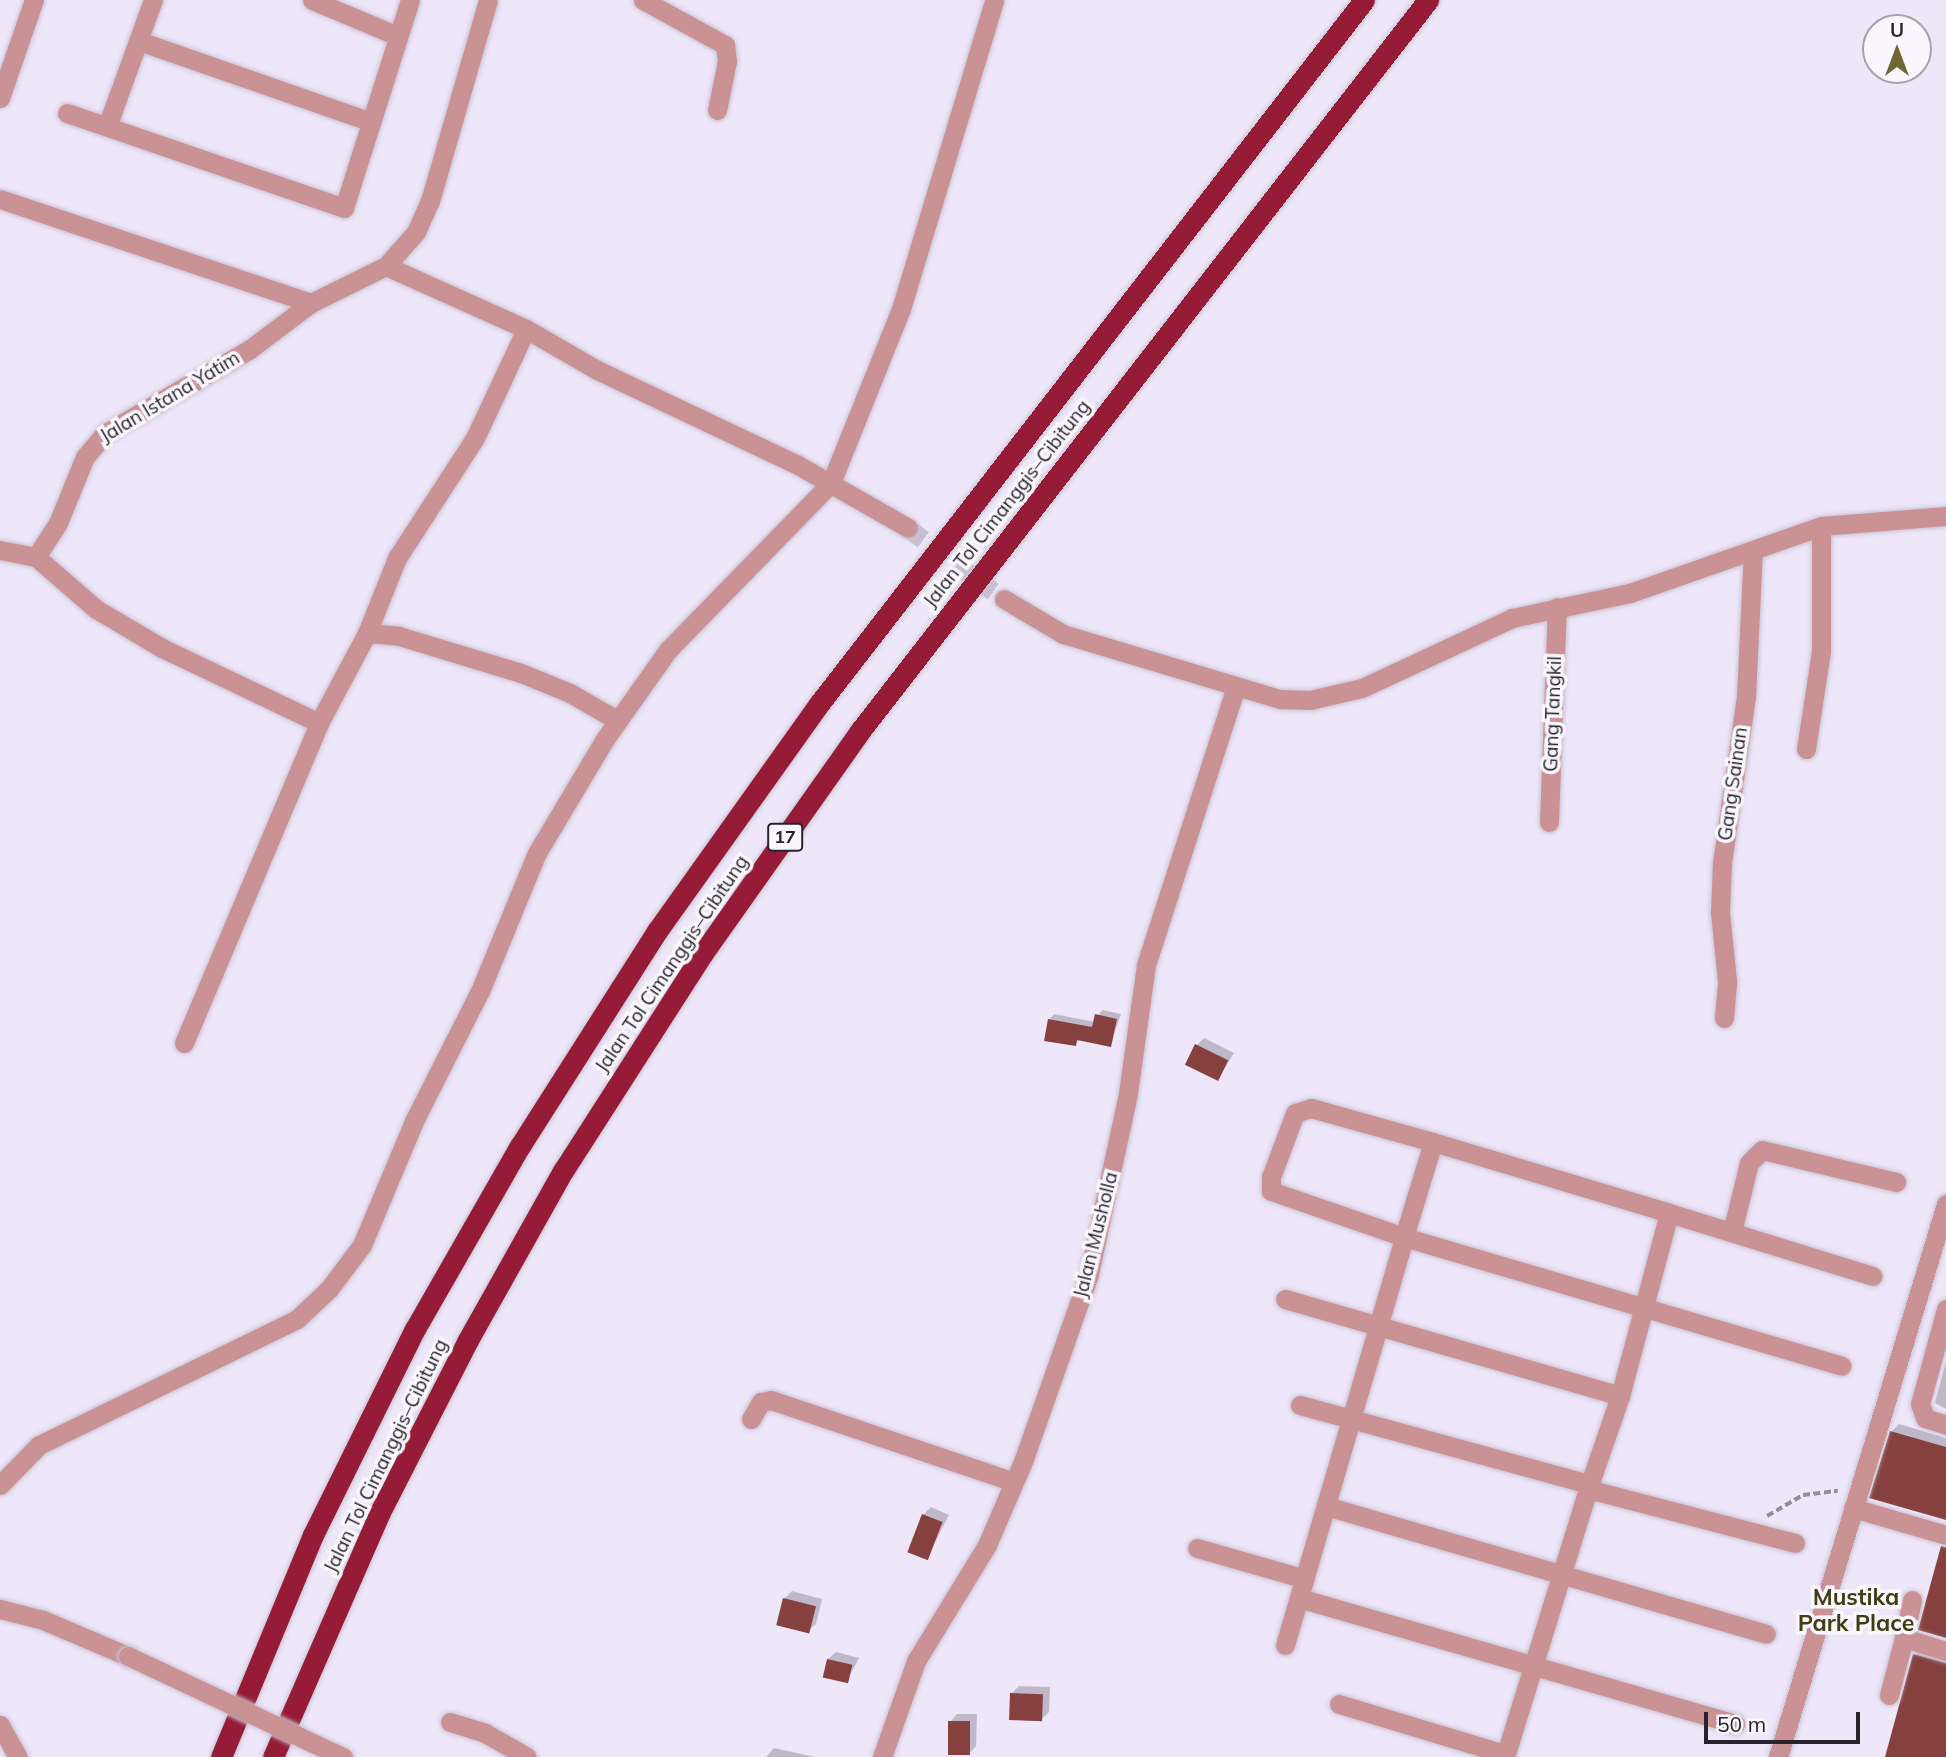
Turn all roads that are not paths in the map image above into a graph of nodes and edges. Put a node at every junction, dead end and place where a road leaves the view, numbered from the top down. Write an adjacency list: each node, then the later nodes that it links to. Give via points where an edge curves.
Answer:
1 (34, 0): 12 (street)
2 (153, 0): 11 (street)
3 (312, 0): 10 (street)
4 (410, 0): 10 (street)
5 (488, 0): 20 (street, via 430,201 416,232)
6 (643, 0): 13 (street, via 725,45 727,61)
7 (994, 0): 23 (street, via 905,296)
8 (1364, 0): 82 (highway, Jalan Tol Cimanggis–Cibitung / 17, via 819,704 657,931 520,1146 415,1329 313,1535)
9 (1428, 0): 83 (highway, Jalan Tol Cimanggis–Cibitung / 17, via 860,731 703,953 563,1171 468,1340 379,1514)
10 (398, 36): 15 (street)
11 (139, 41): 15 (street); 16 (street)
12 (0, 98)
13 (718, 110)
14 (66, 113): 16 (street)
15 (371, 122): 16 (street, via 344,208)
16 (108, 124)
17 (0, 178): 18 (street)
18 (0, 191)
19 (0, 199): 21 (street)
20 (386, 266): 21 (street, Jalan Istana Yatim); 22 (street)
21 (312, 303): 29 (street, Jalan Istana Yatim, via 261,342 104,433 85,457 58,523)
22 (526, 329): 23 (street, via 597,370); 32 (street, via 475,438 397,558)
23 (831, 483): 26 (street); 34 (street, via 668,650)
24 (1946, 516): 25 (street)
25 (1821, 526): 28 (street); 36 (street, via 1820,662)
26 (908, 528)
27 (0, 550): 29 (street)
28 (1753, 551): 31 (street, via 1630,593); 38 (street, Gang Sainan, via 1746,697 1722,863)
29 (36, 557): 35 (street, via 96,609 162,648)
30 (1004, 599): 33 (street, via 1063,634)
31 (1557, 607): 33 (street, via 1474,633 1334,697 1280,699); 37 (street, Gang Tangkil)
32 (367, 633): 34 (street, via 399,636 521,673 570,693); 35 (street)
33 (1236, 687): 57 (street, Jalan Musholla, via 1146,965 1128,1093 1089,1274)
34 (617, 720): 58 (street, via 537,853 480,991 414,1121 362,1245 330,1289 297,1319 39,1445)
35 (319, 723): 39 (street)
36 (1806, 749)
37 (1549, 822)
38 (1724, 1018)
39 (184, 1043)
40 (1433, 1142): 43 (street); 45 (street); 45 (street, via 1311,1108 1297,1110 1271,1177 1276,1196)
41 (1896, 1182): 44 (street, via 1762,1150 1749,1163)
42 (1946, 1204): 61 (street)
43 (1669, 1213): 44 (street); 48 (street)
44 (1732, 1232): 46 (street)
45 (1405, 1237): 48 (street); 50 (street)
46 (1872, 1276)
47 (1285, 1299): 50 (street)
48 (1644, 1304): 51 (street); 52 (street)
49 (1945, 1318): 56 (street, via 1920,1404 1925,1418)
50 (1377, 1327): 52 (street); 54 (street)
51 (1841, 1366)
52 (1620, 1396): 59 (street)
53 (1300, 1405): 54 (street)
54 (1352, 1417): 59 (street); 60 (street)
55 (751, 1419): 57 (street, via 761,1402 771,1400)
56 (1946, 1424)
57 (1014, 1482): 86 (street, Jalan Musholla, via 987,1545 916,1661)
58 (0, 1485)
59 (1588, 1486): 63 (street); 65 (street)
60 (1326, 1506): 65 (street); 66 (street)
61 (1853, 1508): 62 (street); 87 (street)
62 (1946, 1535)
63 (1795, 1543)
64 (1197, 1548): 66 (street)
65 (1563, 1577): 70 (street); 74 (street)
66 (1305, 1579): 67 (street)
67 (1299, 1598): 72 (street); 74 (street)
68 (1912, 1600): 71 (street)
69 (0, 1609): 84 (street, bridge, via 43,1620 128,1656)
70 (1766, 1634)
71 (1904, 1639): 73 (street); 75 (street)
72 (1285, 1645)
73 (1946, 1651)
74 (1532, 1663): 78 (street); 80 (street)
75 (1889, 1695)
76 (1339, 1704): 80 (street)
77 (450, 1722): 85 (street, via 485,1733)
78 (1735, 1724)
79 (0, 1725): 81 (street)
80 (1505, 1756)
81 (18, 1757)
82 (221, 1757)
83 (273, 1757)
84 (343, 1757)
85 (527, 1757)
86 (882, 1757)
87 (1778, 1757)

